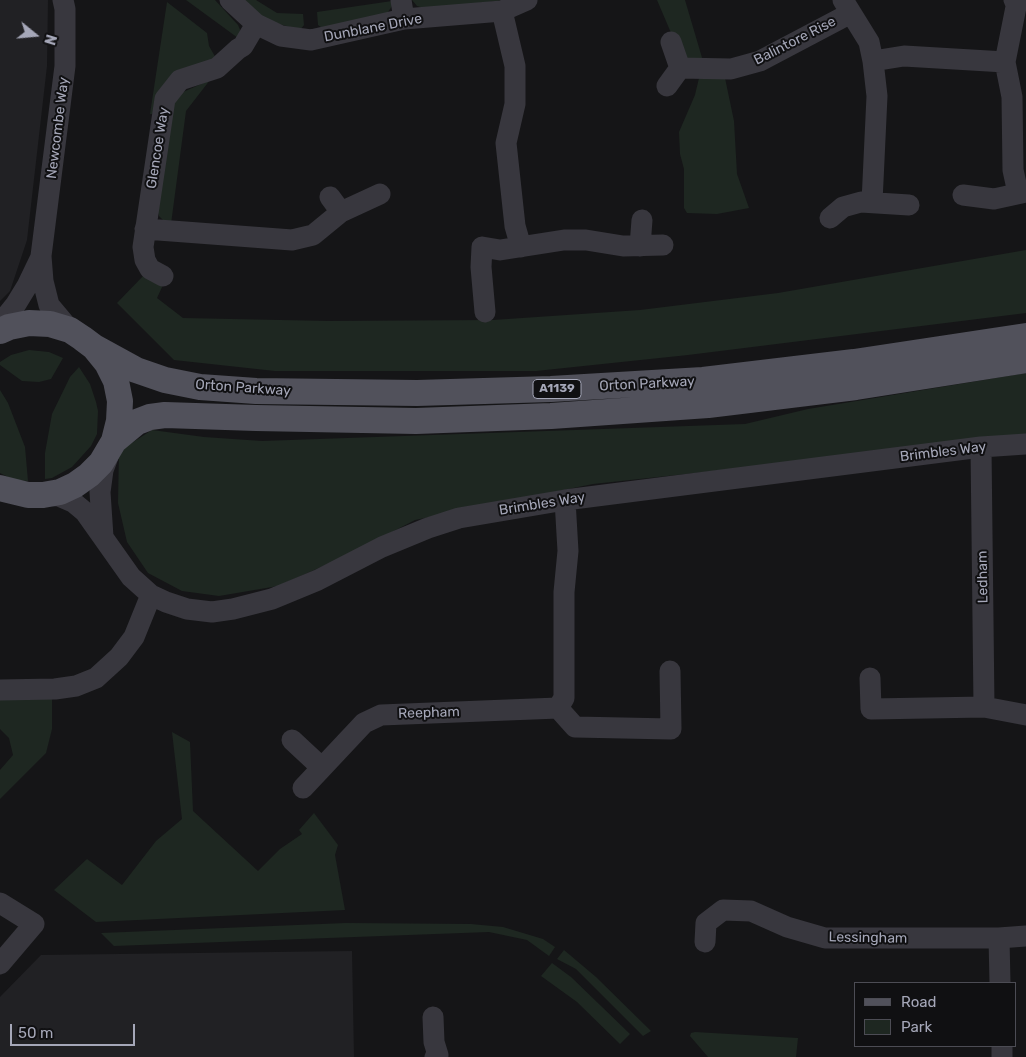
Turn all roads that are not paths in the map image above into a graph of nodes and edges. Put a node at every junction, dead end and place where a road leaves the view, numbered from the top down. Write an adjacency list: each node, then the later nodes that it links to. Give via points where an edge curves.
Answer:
1 (63, 0): 25 (street, Newcombe Way, via 66,66)
2 (230, 0): 8 (street, Dunblane Drive)
3 (526, 0): 7 (street, Dunblane Drive)
4 (1018, 1): 11 (street)
5 (847, 6): 10 (street, Balintore Rise, via 868,42); 12 (street, Balintore Rise, via 760,61 732,69)
6 (403, 9): 7 (street, Dunblane Drive); 8 (street, Dunblane Drive, via 311,40 281,36)
7 (502, 11): 24 (street, via 516,66 515,104 506,143)
8 (256, 24): 21 (street, Glencoe Way, via 243,46 217,68 180,80 165,99)
9 (671, 42): 12 (street)
10 (873, 61): 11 (street, via 904,56); 17 (street, Balintore Rise, via 877,96)
11 (1004, 62): 14 (street, via 1012,97 1013,170)
12 (680, 68): 13 (street)
13 (667, 86)
14 (1022, 192): 16 (street, via 994,199)
15 (380, 194): 21 (street, via 335,204 313,235 292,240)
16 (963, 195)
17 (872, 202): 18 (street); 19 (street, via 843,207)
18 (909, 205)
19 (830, 218)
20 (642, 220): 23 (street)
21 (146, 229): 26 (street, Glencoe Way, via 144,260 150,269)
22 (663, 245): 23 (street)
23 (640, 246): 24 (street, via 572,240)
24 (521, 247): 27 (street, via 500,250 482,247)
25 (41, 256): 28 (street, Newcombe Way, via 27,286); 30 (street, Newcombe Way, via 49,305)
26 (164, 276)
27 (485, 312)
28 (0, 324)
29 (0, 330): 30 (main road, via 29,323 50,324)
30 (70, 330): 32 (main road)
31 (1026, 336): 32 (main road, Orton Parkway / A1139, via 854,362 703,380 416,393 200,387 136,370)
32 (94, 347): 35 (main road, via 116,381 120,401 119,421)
33 (1026, 360): 35 (main road, Orton Parkway / A1139, via 856,388 708,405 551,416 416,421 165,415 137,422)
34 (1026, 444): 36 (street, Brimbles Way)
35 (112, 445): 38 (main road, via 101,463 82,480 60,492); 41 (street, Brimbles Way, via 103,470 100,492)
36 (981, 447): 39 (street, Brimbles Way); 46 (street, Ledham)
37 (0, 488): 38 (main road)
38 (36, 495): 40 (street); 41 (street, Brimbles Way, via 58,496 73,502 85,512)
39 (565, 500): 42 (street, Brimbles Way, via 459,518 428,528 272,600 212,612 187,609); 47 (street, via 568,552 564,592 564,698)
40 (0, 501)
41 (104, 538): 42 (street, Brimbles Way, via 131,577)
42 (151, 595): 45 (street, via 134,637 119,658 96,678 76,686 55,689)
43 (670, 671): 47 (street, via 671,729 575,727)
44 (870, 678): 46 (street, via 871,709)
45 (0, 690)
46 (984, 707): 48 (street)
47 (558, 708): 50 (street, Reepham, via 381,715 364,723)
48 (1026, 715)
49 (292, 740): 50 (street)
50 (321, 767): 51 (street, Reepham)
51 (302, 788)
52 (0, 904): 56 (street, via 34,924)
53 (1026, 936): 54 (street, Lessingham)
54 (999, 938): 55 (street, Lessingham, via 825,938 787,927 751,911 723,910 706,922); 57 (street)
55 (705, 942)
56 (0, 964)
57 (1000, 982)
58 (433, 1017): 59 (street)
59 (438, 1056)

